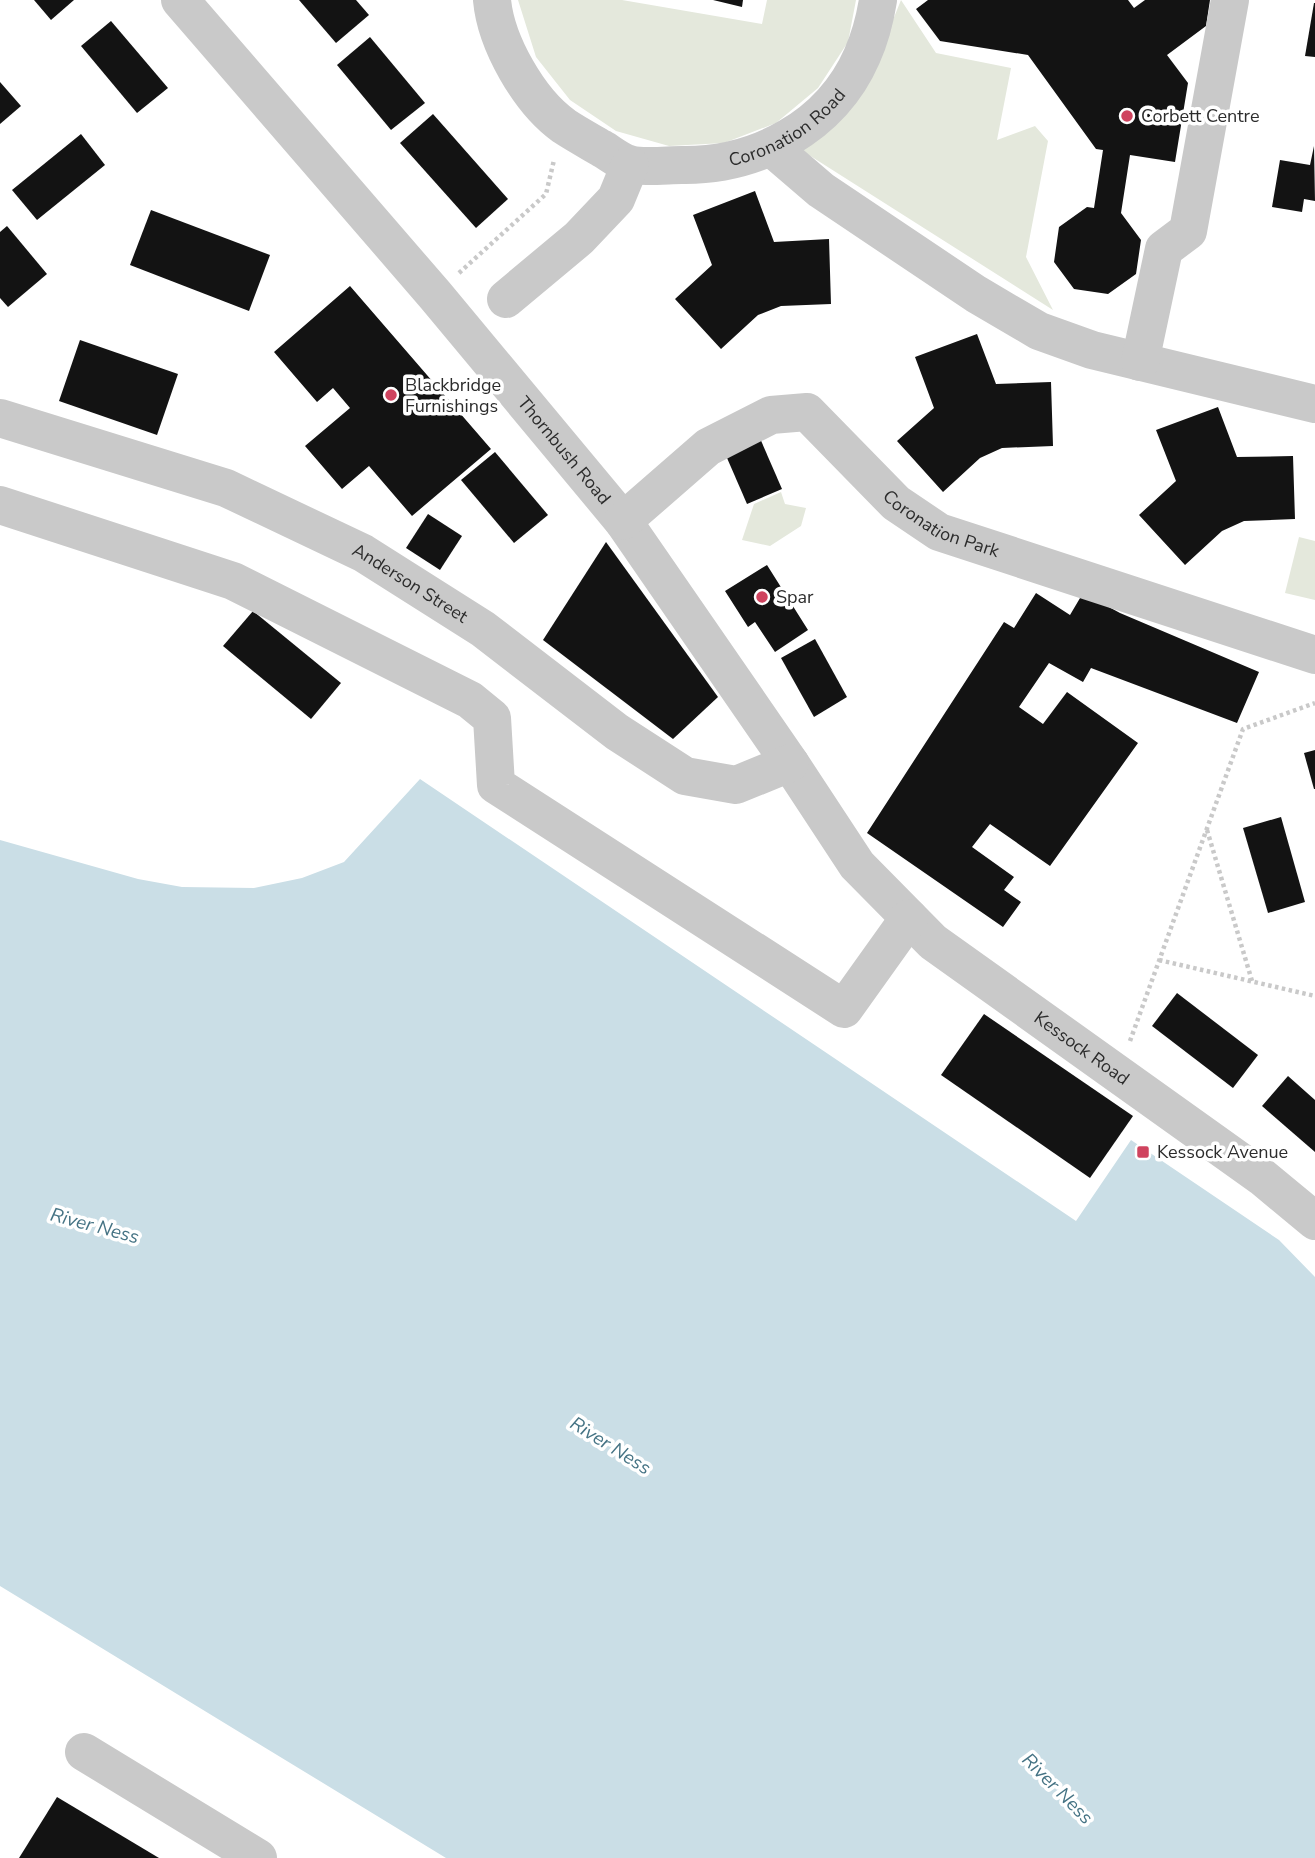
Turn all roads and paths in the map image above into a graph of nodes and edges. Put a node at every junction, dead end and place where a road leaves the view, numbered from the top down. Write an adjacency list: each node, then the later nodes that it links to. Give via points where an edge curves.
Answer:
1 (180, 0): 8 (street, Thornbush Road)
2 (492, 0): 5 (street, via 510,56 532,95)
3 (878, 0): 6 (street, Coronation Road, via 862,57 848,82 803,129)
4 (1230, 0): 10 (street, via 1188,231 1164,249)
5 (563, 125): 7 (street); 8 (path, via 546,194)
6 (772, 148): 7 (street, Coronation Road, via 700,166); 10 (street, via 821,190 976,294 1040,331)
7 (630, 165): 9 (street, via 616,199 579,238)
8 (435, 295): 14 (street, Thornbush Road)
9 (506, 299)
10 (1140, 362): 11 (street)
11 (1315, 404)
12 (0, 418): 17 (street, Anderson Street, via 226,488 363,553 482,629 617,732 685,776 736,785)
13 (0, 505): 20 (street, via 233,582 470,700 492,718 496,785 844,1009)
14 (623, 521): 15 (street, Coronation Park, via 708,447 771,415 807,412 896,503 939,532); 17 (street, Thornbush Road)
15 (1315, 655)
16 (1315, 703): 18 (path, via 1243,729)
17 (790, 763): 19 (street, Thornbush Road)
18 (1206, 830): 21 (path); 22 (path)
19 (857, 865): 20 (street, Kessock Road)
20 (909, 918): 24 (street, Kessock Road, via 933,942)
21 (1159, 960): 22 (path); 24 (path)
22 (1252, 981): 23 (path)
23 (1315, 996)
24 (1117, 1075): 25 (street, Kessock Road, via 1262,1177)
25 (1315, 1221)
26 (84, 1752): 27 (street)
27 (258, 1858)

